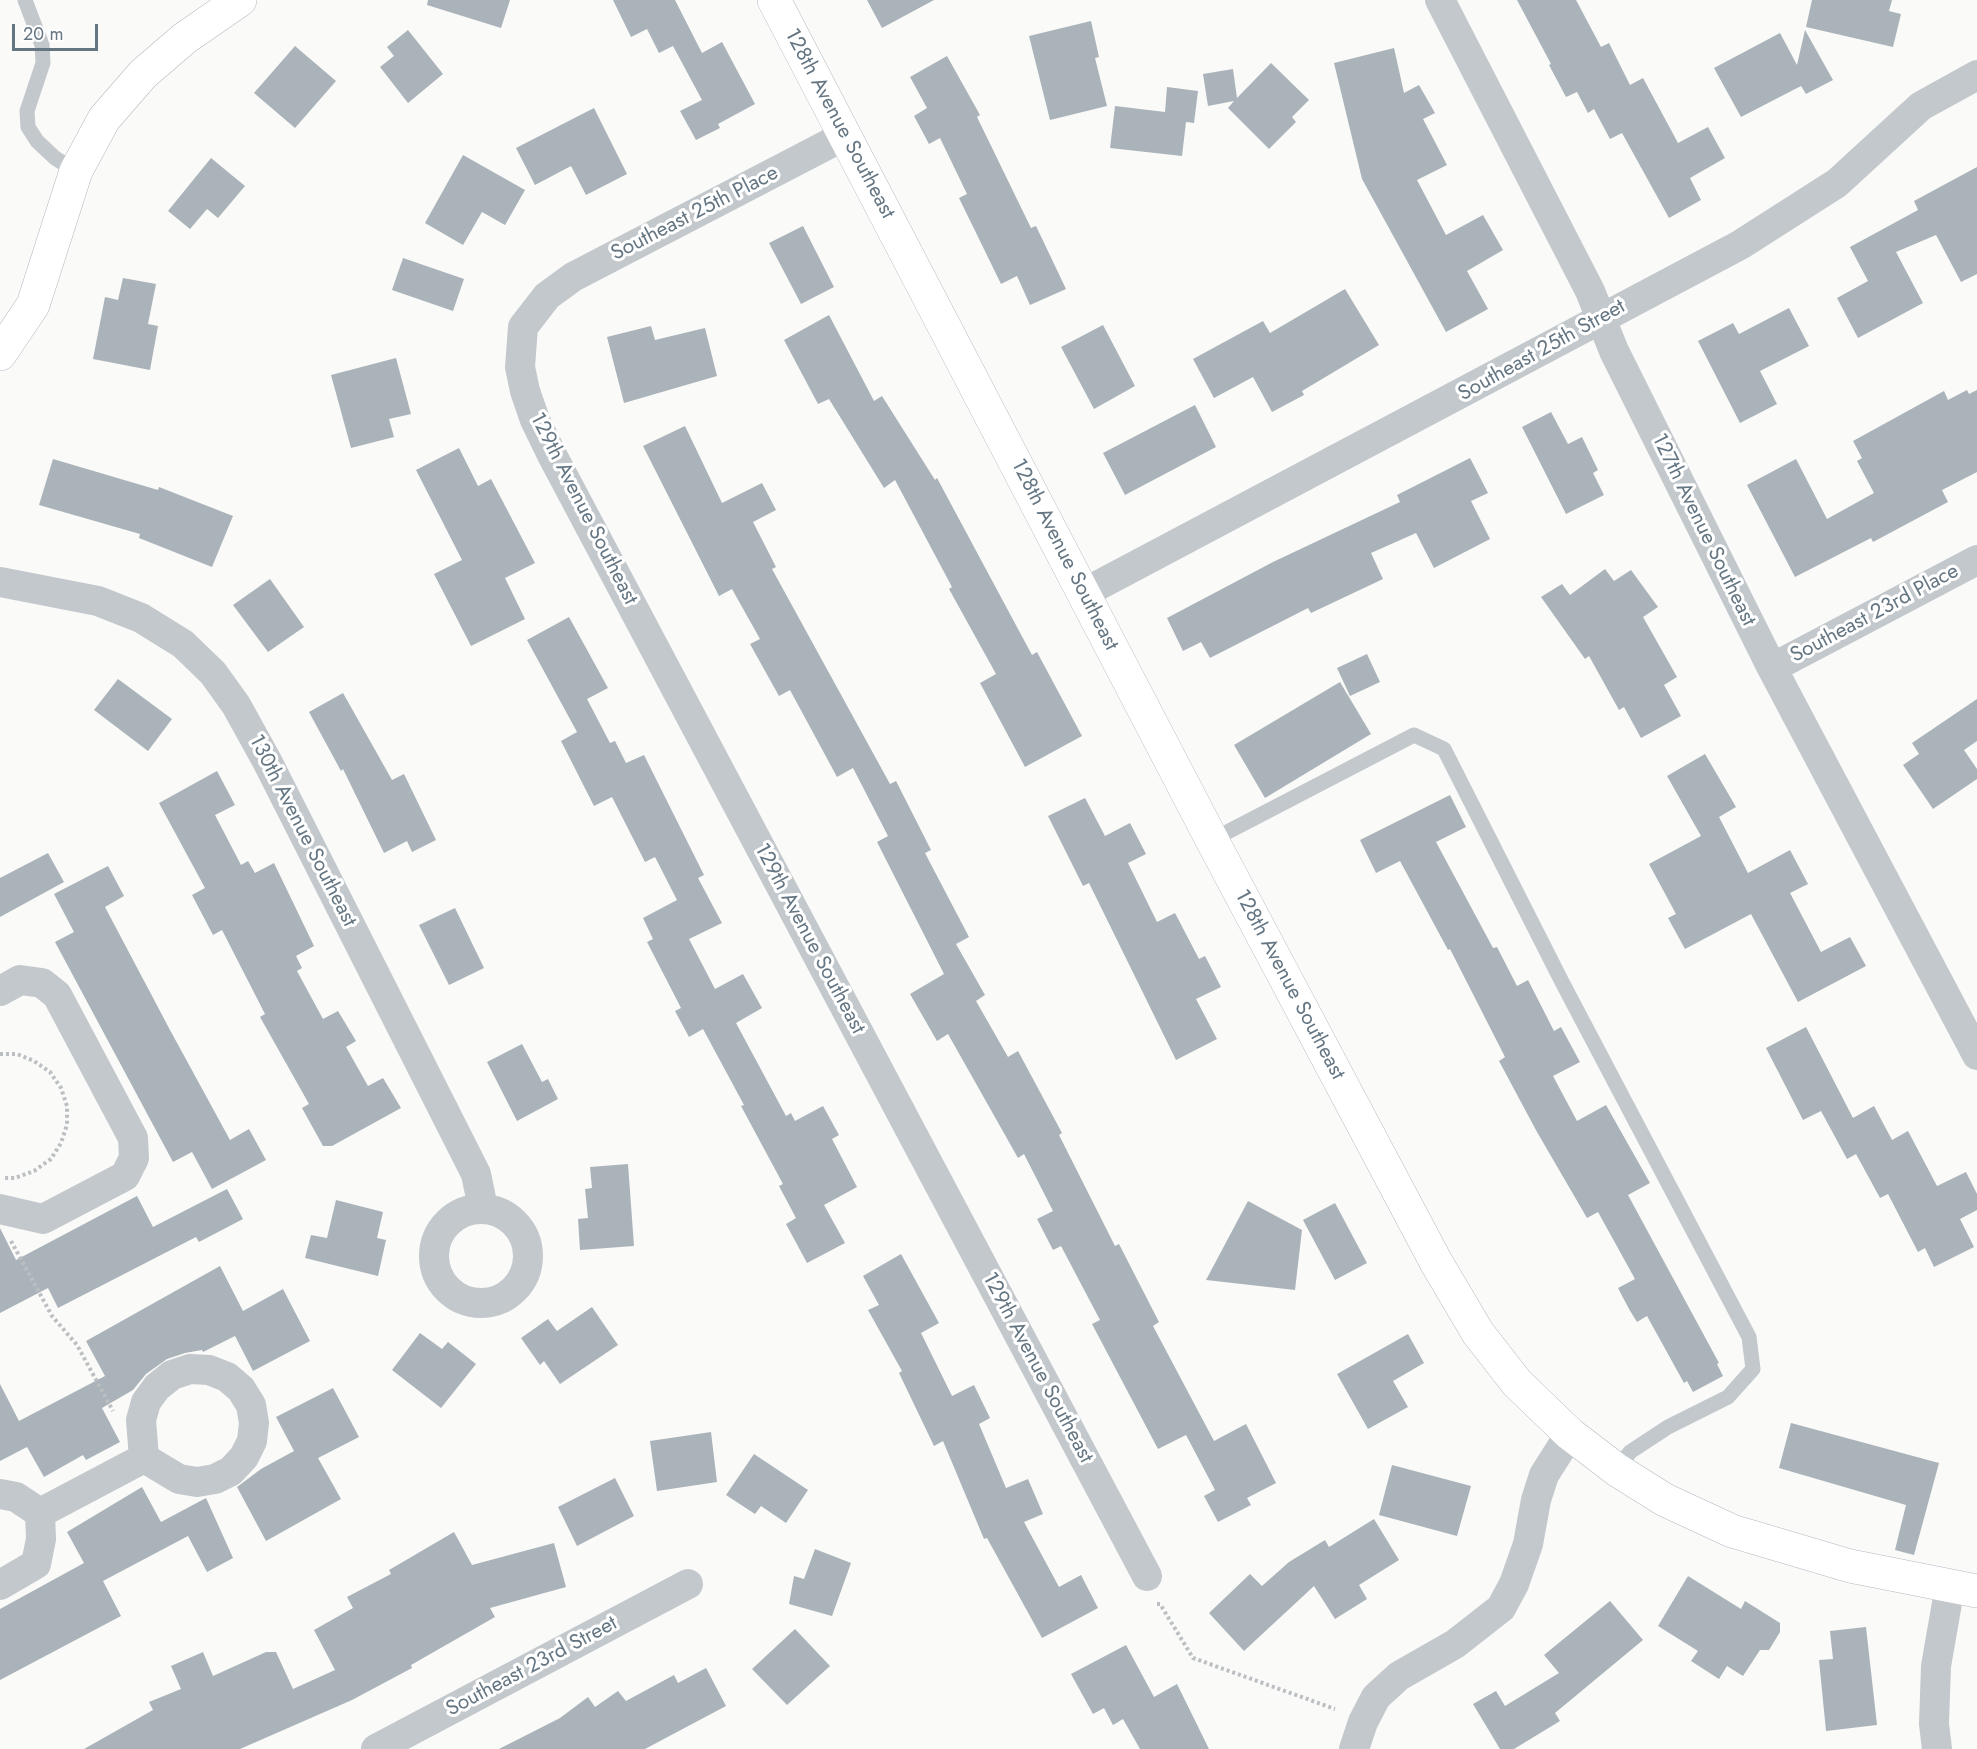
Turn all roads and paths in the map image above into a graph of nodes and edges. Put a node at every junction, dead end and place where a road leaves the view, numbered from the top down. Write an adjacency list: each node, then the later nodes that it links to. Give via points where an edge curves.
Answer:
1 (25, 0): 7 (lane, via 42,45 43,63 27,111 28,127 55,158)
2 (240, 0): 7 (street, via 185,38 144,74 104,119)
3 (774, 0): 6 (street, 128th Avenue Southeast)
4 (1440, 0): 9 (street, 127th Avenue Southeast)
5 (1977, 75): 9 (street, Southeast 25th Street, via 1921,106 1837,183 1740,245)
6 (846, 135): 8 (street, Southeast 25th Place, via 573,277); 13 (street, 128th Avenue Southeast)
7 (76, 171): 10 (street, via 33,305)
8 (547, 296): 32 (street, 129th Avenue Southeast, via 523,327 521,342 520,367 535,420)
9 (1601, 319): 13 (street, Southeast 25th Street); 14 (street, 127th Avenue Southeast)
10 (0, 354)
11 (1977, 560): 14 (street, Southeast 23rd Place)
12 (0, 582): 20 (street, 130th Avenue Southeast, via 98,601 141,618 183,644 213,673 267,761 476,1174)
13 (1084, 593): 15 (street, 128th Avenue Southeast)
14 (1772, 668): 17 (street, 127th Avenue Southeast)
15 (1212, 840): 24 (street, 128th Avenue Southeast, via 1436,1262 1478,1333 1517,1383); 26 (lane, via 1414,735 1444,749 1749,1336 1753,1369 1728,1397 1668,1427 1630,1452)
16 (0, 991): 21 (street, via 20,980 42,983 57,995 133,1138 134,1158 125,1176 43,1219)
17 (1976, 1052)
18 (0, 1054): 19 (path, via 34,1060 50,1072 61,1088 67,1115 61,1143 51,1159 34,1171 15,1178)
19 (0, 1178)
20 (483, 1208)
21 (0, 1209)
22 (10, 1239): 23 (path, via 52,1316 77,1345)
23 (118, 1420)
24 (1570, 1434): 26 (street, 128th Avenue Southeast); 35 (street, via 1544,1475 1528,1544 1501,1608 1455,1644 1399,1676 1376,1697)
25 (144, 1458): 28 (street)
26 (1617, 1470): 31 (street, 128th Avenue Southeast, via 1665,1500 1732,1531 1850,1566)
27 (0, 1494): 28 (street, via 16,1497)
28 (39, 1513): 30 (street, via 41,1539 36,1564)
29 (688, 1584): 34 (street, Southeast 23rd Street)
30 (0, 1586)
31 (1964, 1589): 36 (street, 128th Avenue Southeast, via 1936,1666)
32 (1150, 1590): 33 (path, via 1193,1658)
33 (1335, 1709)
34 (376, 1749)
35 (1354, 1749)
36 (1937, 1749)

